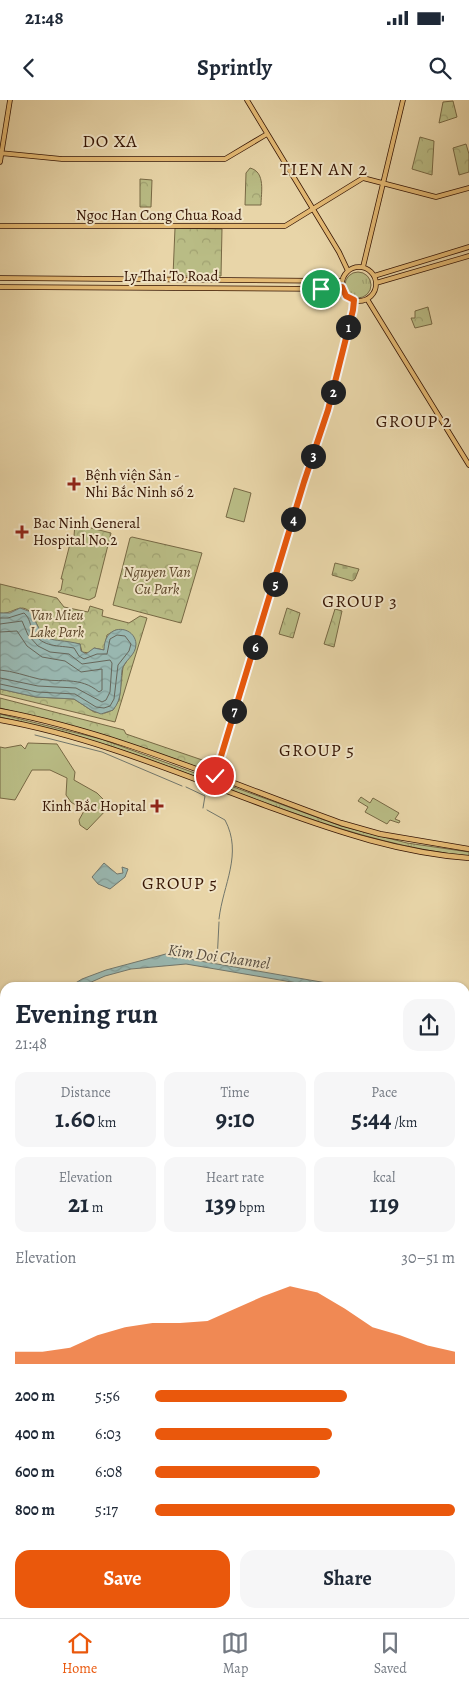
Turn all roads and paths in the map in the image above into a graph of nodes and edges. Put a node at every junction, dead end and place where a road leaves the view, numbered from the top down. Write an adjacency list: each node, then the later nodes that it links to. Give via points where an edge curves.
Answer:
1 (10, 100): 5 (main road)
2 (247, 100): 4 (main road)
3 (403, 100): 7 (main road)
4 (267, 134): 5 (main road, via 225,159 62,159); 9 (main road)
5 (1, 153): 6 (main road)
6 (0, 162)
7 (384, 182): 8 (main road, Ngoc Han Cong Chua Road, via 436,197); 9 (main road, Ngoc Han Cong Chua Road, via 362,178); 13 (main road)
8 (469, 188)
9 (313, 209): 10 (main road, Ngoc Han Cong Chua Road, via 285,226); 14 (main road)
10 (0, 226)
11 (469, 247): 15 (main road)
12 (469, 256): 20 (main road)
13 (363, 268): 14 (main road); 15 (main road)
14 (348, 271): 19 (main road)
15 (374, 276): 20 (main road)
16 (0, 278): 17 (main road, Ly Thai To Road)
17 (28, 278): 18 (main road, Ly Thai To Road); 22 (main road)
18 (285, 279): 19 (main road, Ly Thai To Road); 24 (main road)
19 (342, 281): 23 (main road)
20 (376, 283): 25 (main road)
21 (0, 287): 22 (main road, Ly Thai To Road)
22 (27, 287): 24 (main road, Ly Thai To Road)
23 (342, 287): 24 (main road, Ly Thai To Road); 26 (main road, via 346,296)
24 (285, 288)
25 (367, 299): 26 (main road); 27 (main road)
26 (354, 300): 30 (main road, via 328,410)
27 (469, 465)
28 (0, 710): 31 (highway, via 110,739 341,823 380,834)
29 (0, 721): 32 (highway, via 108,748 346,834 387,845)
30 (215, 776)
31 (469, 850)
32 (469, 858)

